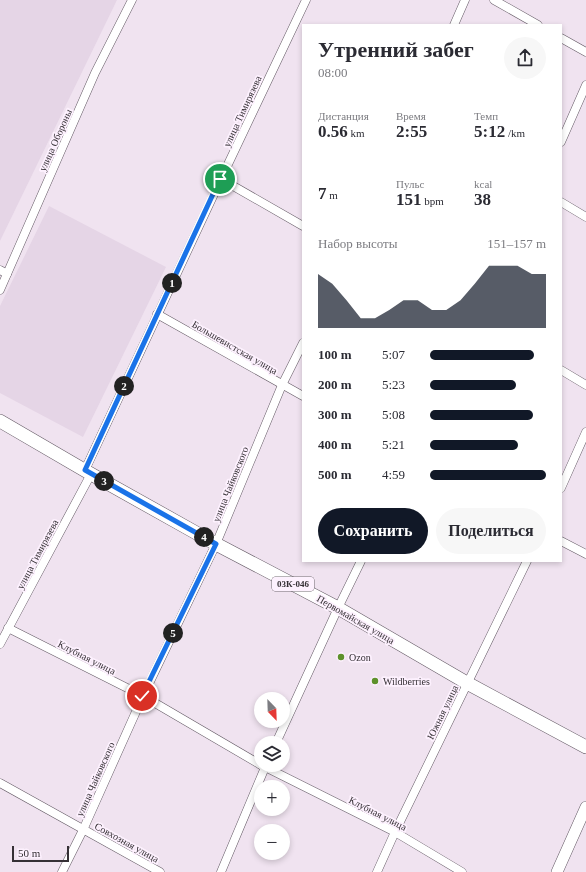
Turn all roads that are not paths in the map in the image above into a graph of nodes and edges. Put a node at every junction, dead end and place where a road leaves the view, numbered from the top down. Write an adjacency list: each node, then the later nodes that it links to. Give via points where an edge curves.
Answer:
1 (132, 0): 15 (street, улица Обороны, via 95,73)
2 (306, 0): 11 (street, улица Тимирязева)
3 (465, 0): 5 (street)
4 (494, 0): 6 (street)
5 (454, 24)
6 (536, 24)
7 (562, 39): 8 (street)
8 (586, 52)
9 (586, 84): 10 (street)
10 (562, 140)
11 (220, 179): 14 (street); 17 (street, улица Тимирязева)
12 (562, 203): 13 (street)
13 (586, 218)
14 (302, 225)
15 (4, 272): 16 (street, улица Обороны)
16 (0, 290)
17 (157, 314): 20 (street, Большевистская улица); 27 (street, улица Тимирязева)
18 (302, 345): 20 (street, улица Чайковского)
19 (562, 371): 21 (street)
20 (282, 385): 22 (street, Большевистская улица); 30 (street, улица Чайковского)
21 (586, 385)
22 (302, 395)
23 (0, 421): 25 (main road, Первомайская улица / 03К-046)
24 (0, 431): 25 (street)
25 (18, 431): 27 (main road, Первомайская улица / 03К-046)
26 (586, 432): 28 (street)
27 (88, 472): 30 (main road, Первомайская улица / 03К-046); 35 (street, улица Тимирязева)
28 (562, 486)
29 (562, 542): 31 (street)
30 (216, 544): 34 (main road, Первомайская улица / 03К-046); 38 (street, улица Чайковского)
31 (586, 554)
32 (361, 562): 34 (street)
33 (527, 562): 37 (street, Южная улица)
34 (338, 608): 37 (main road, Первомайская улица / 03К-046); 39 (street)
35 (8, 628): 36 (street, улица Тимирязева); 38 (street, Клубная улица)
36 (0, 644)
37 (467, 683): 40 (main road, Первомайская улица / 03К-046); 47 (street, Южная улица)
38 (142, 696): 41 (street, Клубная улица); 46 (street, улица Чайковского)
39 (279, 736)
40 (586, 747)
41 (254, 760)
42 (260, 772): 50 (street)
43 (277, 772): 47 (street, Клубная улица)
44 (0, 783): 46 (street, Совхозная улица)
45 (586, 807): 53 (street)
46 (83, 830): 48 (street, улица Чайковского); 49 (street, Совхозная улица)
47 (395, 832): 51 (street, Южная улица); 52 (street, Клубная улица)
48 (62, 872)
49 (160, 872)
50 (221, 872)
51 (377, 872)
52 (462, 872)
53 (558, 872)

